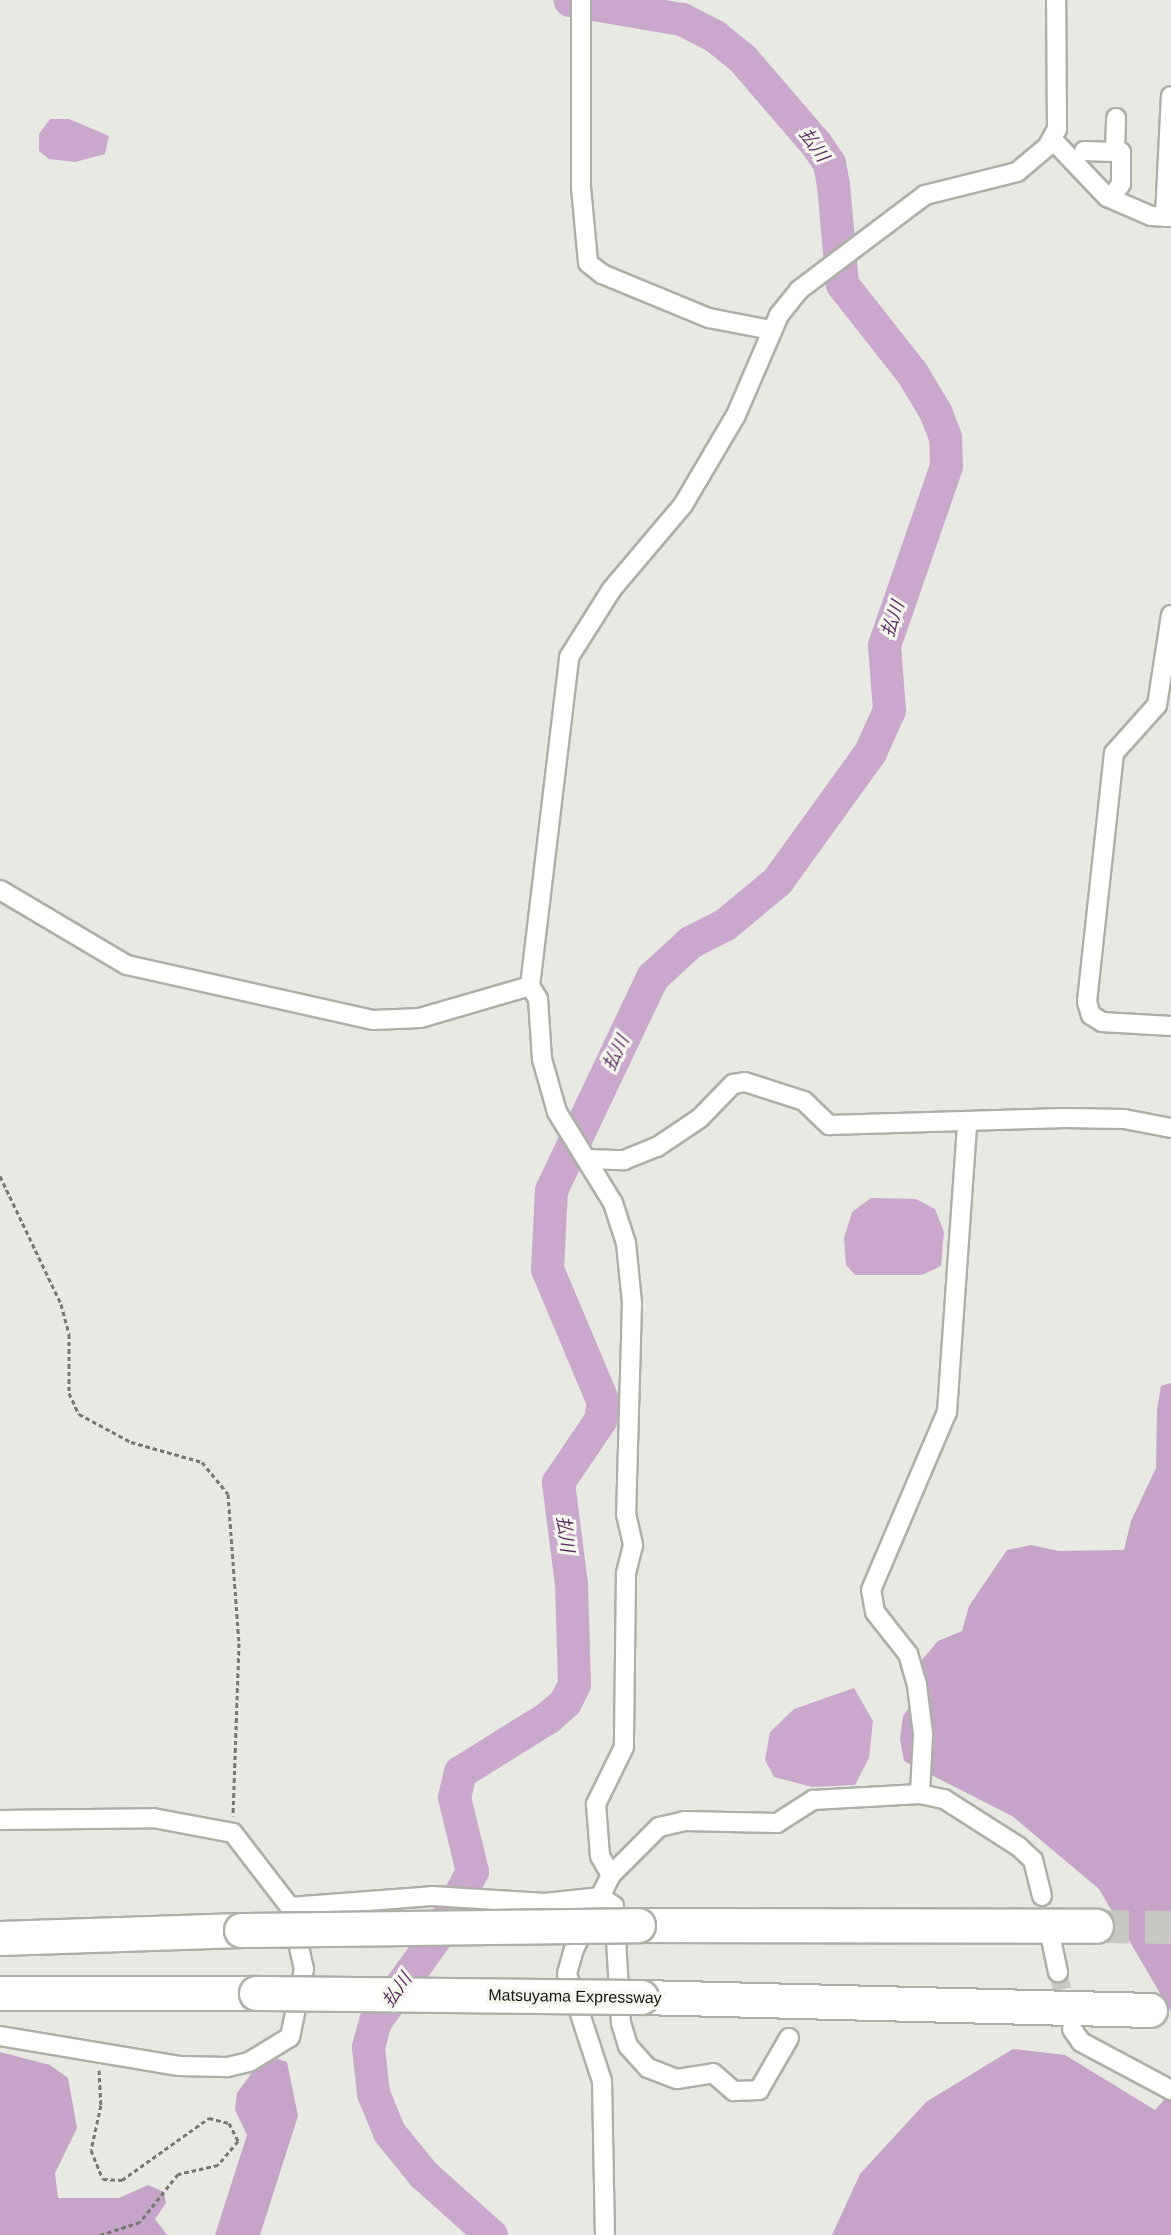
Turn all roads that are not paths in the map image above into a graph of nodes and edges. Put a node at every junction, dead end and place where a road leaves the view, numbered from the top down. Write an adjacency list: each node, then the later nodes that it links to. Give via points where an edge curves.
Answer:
1 (581, 0): 10 (street, via 579,152 588,263 602,274 709,318)
2 (1056, 0): 5 (street, via 1056,129)
3 (1171, 96): 9 (street)
4 (1116, 118): 6 (street)
5 (1052, 139): 8 (street, via 1090,184); 10 (street, via 1017,172 925,195 805,285)
6 (1115, 150): 7 (street); 8 (street, via 1122,155 1121,184)
7 (1084, 151)
8 (1111, 198): 9 (street, via 1151,216)
9 (1168, 217)
10 (771, 330): 13 (street, via 736,415 683,505 612,589 569,657)
11 (1171, 615): 14 (street, via 1157,705 1114,753 1087,1002 1087,1011 1102,1022)
12 (0, 890): 13 (street, via 127,965 373,1020 420,1018)
13 (530, 986): 17 (street, via 538,999 542,1059 557,1112)
14 (1171, 1026)
15 (967, 1123): 16 (street, via 1124,1119); 17 (street, via 829,1125 804,1101 745,1082 733,1084 700,1118 657,1147 624,1160); 18 (street, via 947,1412 871,1590 875,1612 908,1654 917,1685 923,1734)
16 (1171, 1128)
17 (586, 1159): 20 (street, via 613,1203 626,1244 632,1303 626,1514 633,1545 626,1574 624,1747 596,1804 600,1856)
18 (920, 1794): 20 (street, via 813,1800 777,1823 684,1821 659,1827); 21 (street, via 944,1799 1019,1847 1033,1860)
19 (0, 1820): 23 (street, via 153,1818 234,1833)
20 (611, 1875): 22 (street)
21 (1042, 1896)
22 (601, 1897): 23 (street, via 544,1903 432,1896); 32 (street, via 614,1905 621,2023 628,2046 648,2068 677,2079 712,2073 734,2091 752,2092 765,2082); 34 (street, via 567,1974 602,2080)
23 (290, 1907): 31 (street, via 304,1969 291,2037 249,2062 227,2067 99,2055)
24 (1096, 1926): 25 (highway, bridge, via 638,1925 241,1930)
25 (0, 1938)
26 (1051, 1939): 27 (street)
27 (1058, 1972)
28 (0, 1993): 29 (highway, Matsuyama Expressway, bridge, via 641,1997)
29 (1150, 2010)
30 (1072, 2029): 33 (street, via 1081,2042)
31 (0, 2036)
32 (789, 2038)
33 (1171, 2090)
34 (605, 2235)

